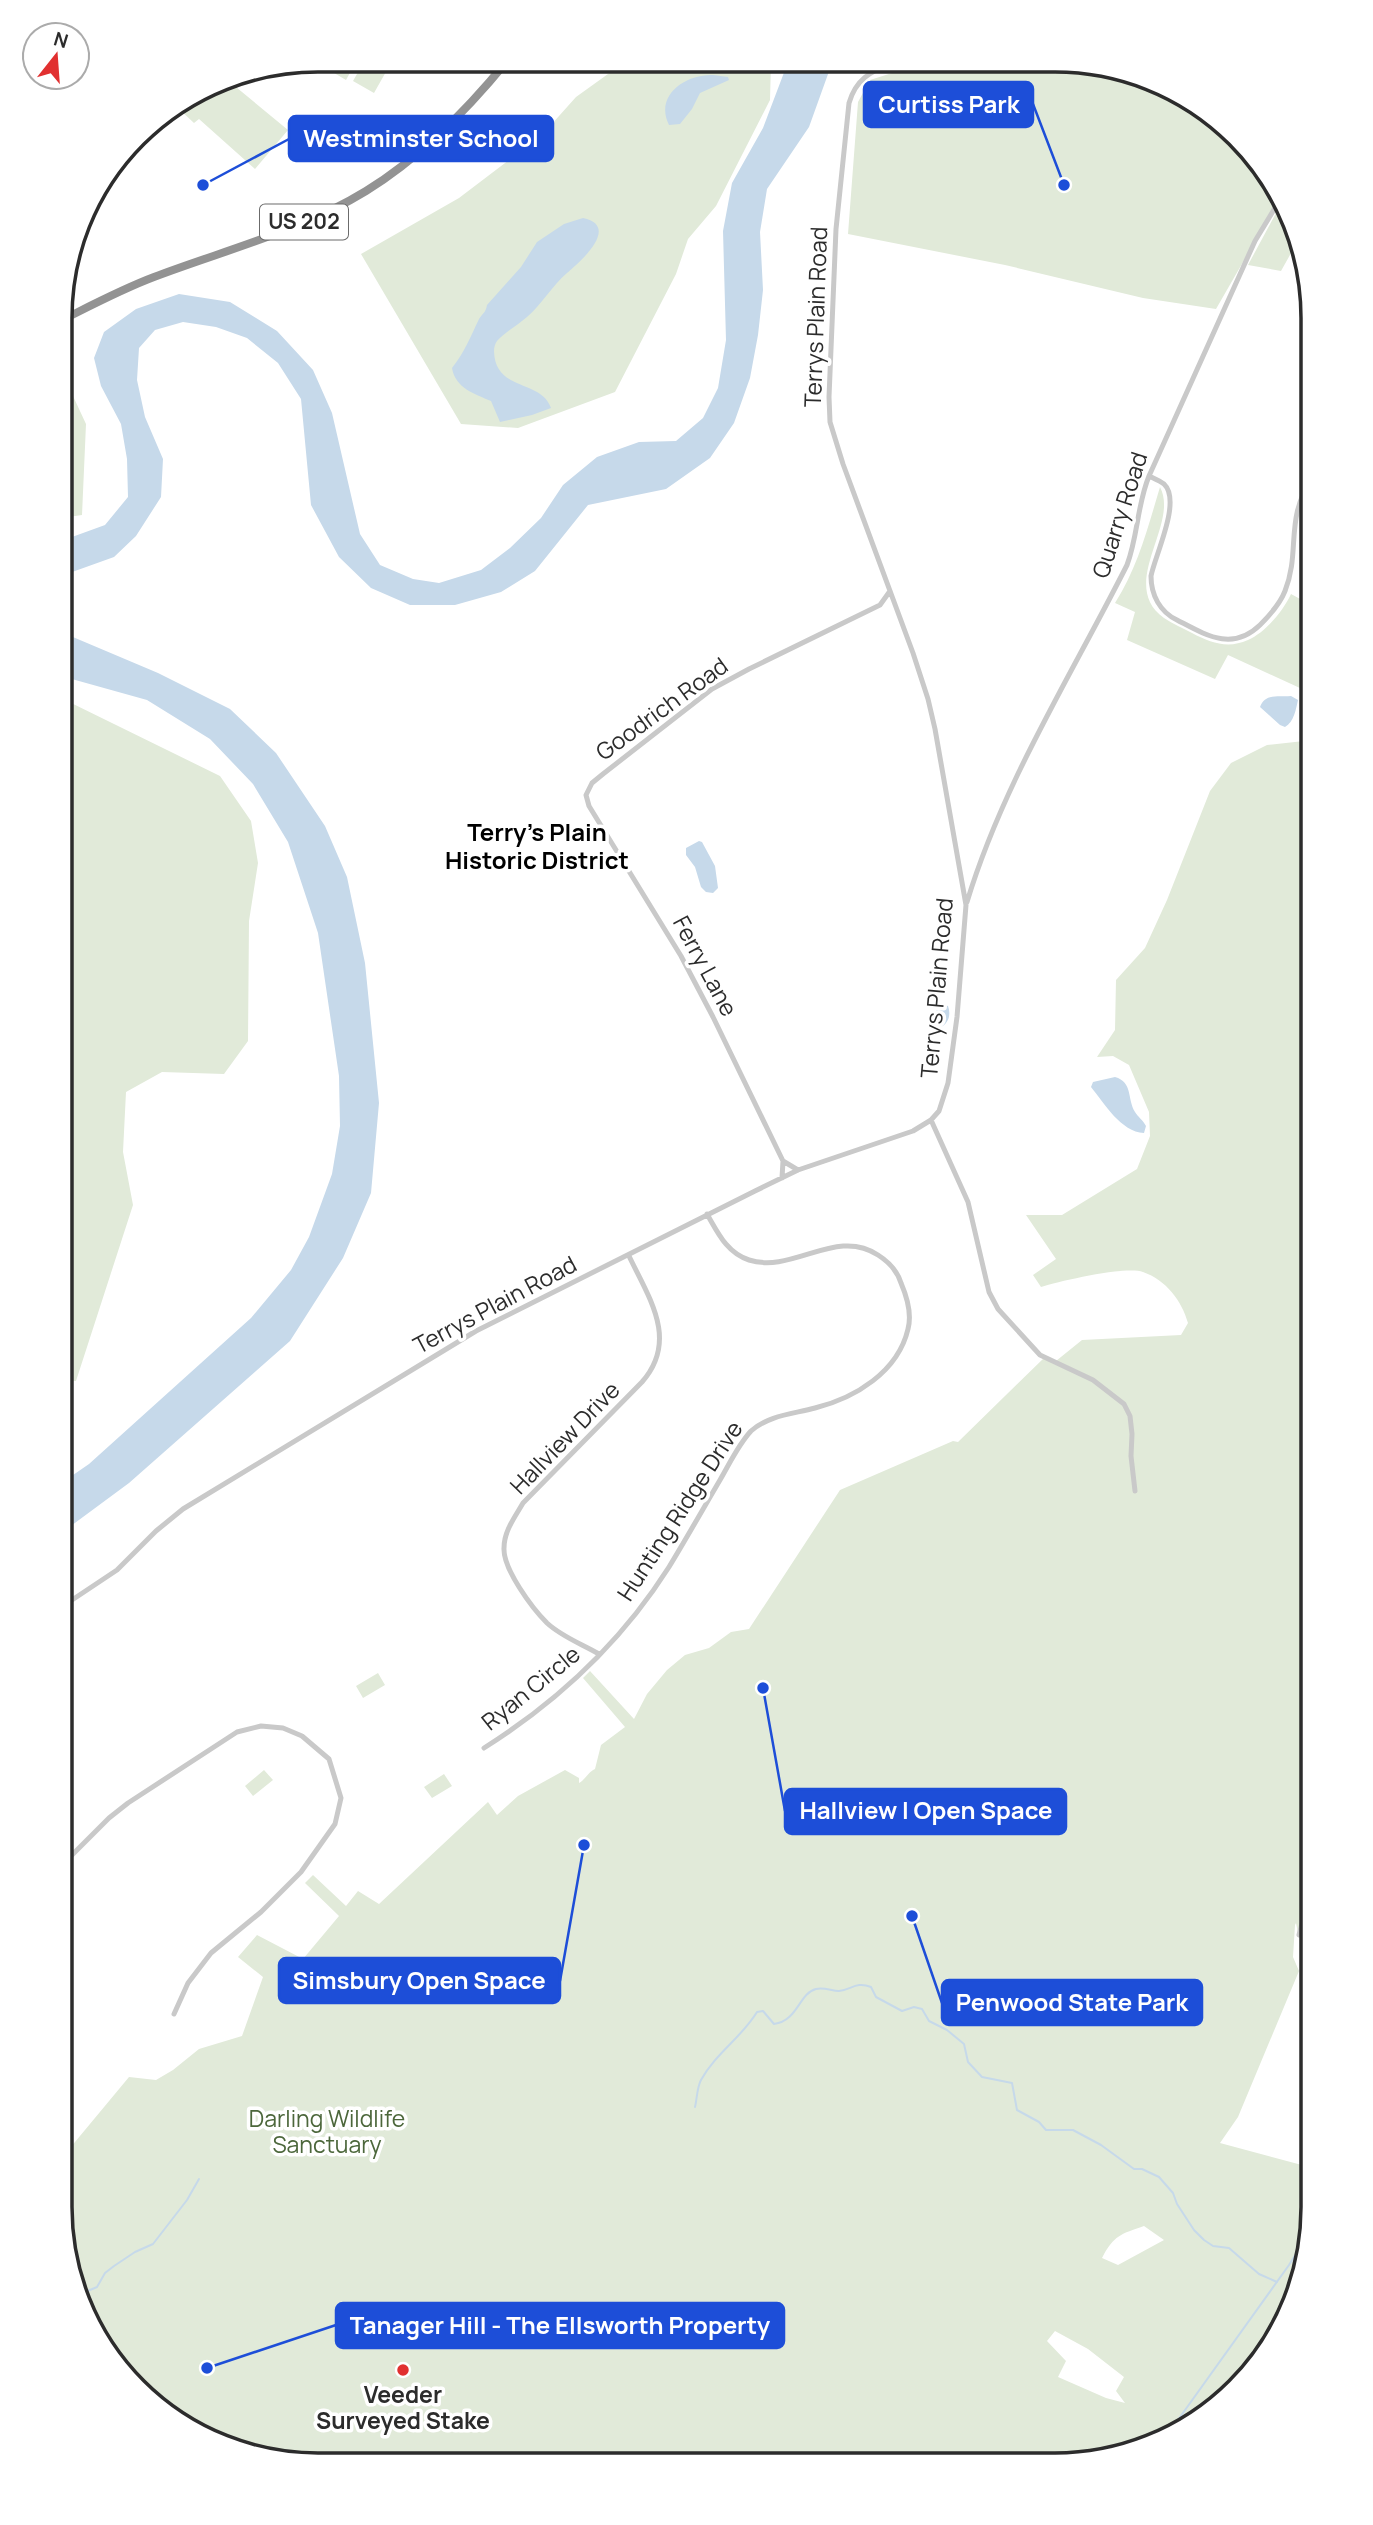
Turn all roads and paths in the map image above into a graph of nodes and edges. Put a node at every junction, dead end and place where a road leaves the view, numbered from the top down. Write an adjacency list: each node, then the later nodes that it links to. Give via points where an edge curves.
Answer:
1 (497, 72): 4 (highway, US 202, via 428,145 366,191 317,217 151,278)
2 (873, 72): 7 (street, Terrys Plain Road, via 855,86 849,103 836,229 829,397 839,454)
3 (1276, 208): 5 (street, Quarry Road, via 1255,241)
4 (72, 315)
5 (1149, 476): 6 (street, via 1164,484 1171,508 1151,576 1157,602 1169,616 1219,639 1252,632 1282,599); 12 (street, Quarry Road, via 1127,565 1004,802)
6 (1301, 498)
7 (890, 591): 8 (street, Goodrich Road); 9 (street, Terrys Plain Road)
8 (880, 605): 9 (street, Goodrich Road); 10 (street, Goodrich Road, via 712,690 592,783)
9 (895, 606): 11 (street, Terrys Plain Road, via 928,699)
10 (586, 795): 15 (street, Ferry Lane, via 681,956)
11 (962, 879): 12 (street); 13 (street, Terrys Plain Road)
12 (974, 881): 13 (street, Quarry Road)
13 (966, 905): 14 (street, Terrys Plain Road, via 951,1070 944,1100)
14 (931, 1120): 16 (street, Terrys Plain Road); 20 (street, via 974,1218 989,1292 998,1309 1040,1355 1093,1380 1124,1404 1130,1416)
15 (782, 1161): 16 (street); 17 (street, Ferry Lane)
16 (798, 1170): 17 (street, Terrys Plain Road)
17 (782, 1178): 18 (street, Terrys Plain Road)
18 (707, 1214): 19 (street, Terrys Plain Road); 22 (street, Hunting Ridge Drive, via 725,1244 749,1260 781,1263 843,1246 876,1253 900,1279 908,1330 887,1367 858,1392 766,1421 751,1431 664,1575)
19 (629, 1256): 21 (street, Terrys Plain Road, via 476,1331 194,1502 117,1570); 22 (street, Hallview Drive, via 659,1319 657,1362 523,1503 503,1547 516,1581 548,1623)
20 (1135, 1491)
21 (72, 1600)
22 (599, 1654): 23 (street, Ryan Circle, via 546,1704)
23 (484, 1748)
24 (72, 1855): 27 (street, via 128,1803 237,1732 261,1726 292,1730 329,1759 341,1798 335,1824 301,1872 211,1953 188,1983)
25 (1301, 1931): 26 (street)
26 (1300, 1935)
27 (174, 2014)

